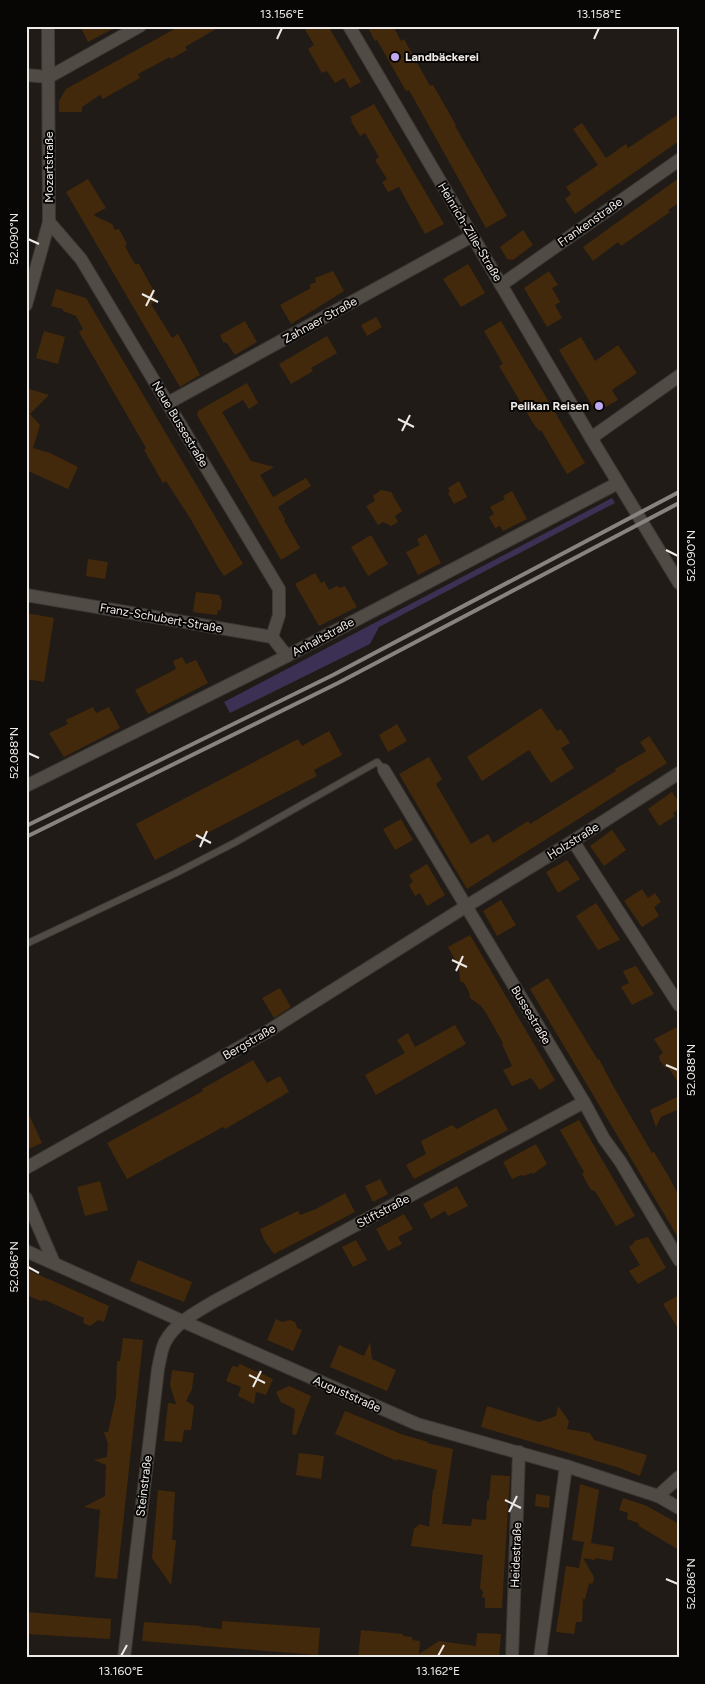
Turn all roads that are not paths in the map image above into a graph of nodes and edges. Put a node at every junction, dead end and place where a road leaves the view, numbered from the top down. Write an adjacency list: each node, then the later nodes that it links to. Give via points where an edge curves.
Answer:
1 (48, 26): 5 (street, Mozartstraße)
2 (140, 26): 5 (street)
3 (349, 26): 8 (street, Heinrich-Zille-Straße)
4 (26, 75): 5 (street)
5 (49, 77): 7 (street, Mozartstraße)
6 (679, 160): 9 (street, Frankenstraße)
7 (49, 222): 10 (street, Mozartstraße); 12 (street, Neue Bussestraße, via 81,259)
8 (472, 236): 9 (street, Heinrich-Zille-Straße); 12 (street, Zahnaer Straße)
9 (502, 285): 13 (street, Heinrich-Zille-Straße)
10 (26, 305)
11 (679, 376): 13 (street)
12 (168, 403): 17 (street, Neue Bussestraße, via 279,589 279,615)
13 (591, 438): 14 (street, Heinrich-Zille-Straße)
14 (618, 483): 15 (street, Heinrich-Zille-Straße); 18 (street, Anhaltstraße)
15 (679, 583)
16 (26, 595): 17 (street, Franz-Schubert-Straße)
17 (272, 637): 18 (street)
18 (287, 656): 21 (street, Anhaltstraße)
19 (384, 770): 23 (street, Bussestraße); 24 (lane, via 377,762 236,842)
20 (679, 773): 22 (street, Holzstraße)
21 (26, 786)
22 (573, 841): 23 (street, Holzstraße); 25 (street)
23 (465, 907): 26 (street, Bussestraße); 27 (street, Bergstraße, via 265,1033)
24 (26, 944)
25 (679, 1005)
26 (584, 1102): 30 (street, Bussestraße); 32 (street, Stiftstraße)
27 (26, 1168)
28 (26, 1198): 31 (street)
29 (26, 1251): 31 (street, Auguststraße)
30 (679, 1260)
31 (54, 1263): 32 (street, Auguststraße)
32 (182, 1321): 33 (street, Auguststraße, via 418,1424); 38 (street, Steinstraße, via 164,1344 158,1369)
33 (519, 1452): 34 (street, Auguststraße); 39 (street, Heidestraße)
34 (566, 1466): 36 (street, Auguststraße); 40 (street)
35 (679, 1477): 36 (street)
36 (658, 1496): 37 (street, Auguststraße)
37 (679, 1508)
38 (124, 1658)
39 (512, 1658)
40 (540, 1658)

